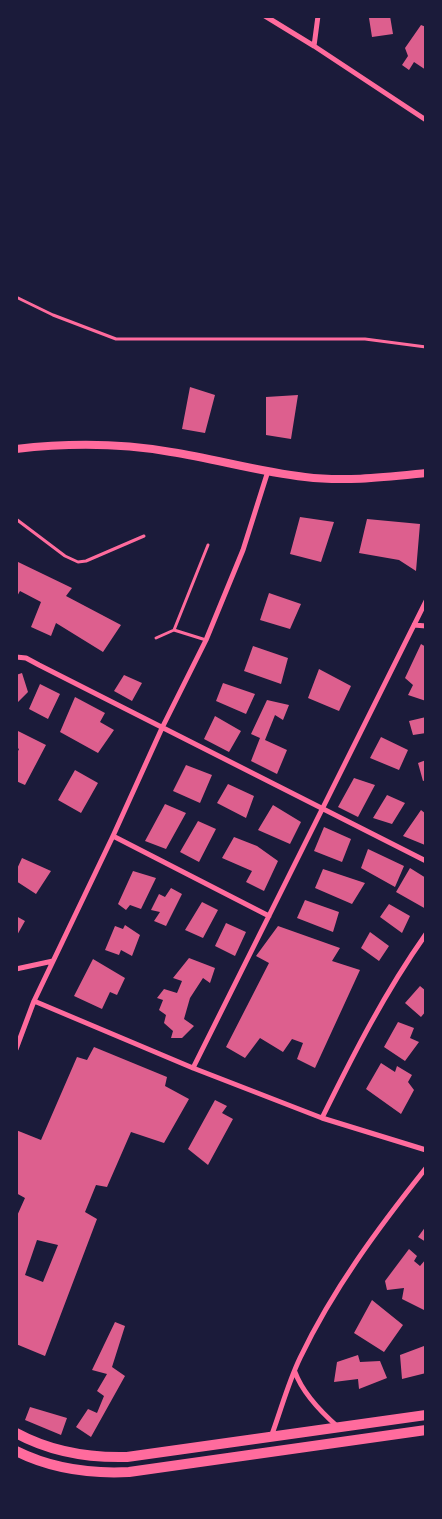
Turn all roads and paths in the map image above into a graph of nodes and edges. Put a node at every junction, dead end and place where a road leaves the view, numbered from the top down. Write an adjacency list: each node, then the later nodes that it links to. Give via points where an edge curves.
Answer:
1 (265, 16): 3 (street)
2 (318, 16): 3 (street)
3 (314, 46): 4 (street)
4 (426, 120)
5 (16, 297): 6 (lane, via 116,339 365,340)
6 (426, 347)
7 (16, 449): 8 (street, via 70,445 138,447)
8 (268, 471): 9 (street, via 338,479); 18 (street, via 243,550)
9 (426, 473)
10 (16, 518): 11 (lane, via 65,556 78,562)
11 (144, 536)
12 (208, 545): 16 (lane)
13 (426, 601): 14 (street)
14 (414, 625): 15 (street); 21 (street)
15 (426, 626)
16 (174, 630): 17 (lane); 18 (lane)
17 (156, 638)
18 (206, 640): 20 (street)
19 (16, 657): 20 (street, via 26,658)
20 (162, 728): 21 (street); 22 (street)
21 (324, 808): 23 (street); 24 (street)
22 (113, 836): 24 (street); 26 (street)
23 (426, 861)
24 (268, 916): 30 (street)
25 (426, 934): 31 (street, via 357,1047)
26 (53, 961): 27 (street); 28 (street)
27 (16, 969)
28 (34, 1001): 29 (street); 30 (street)
29 (16, 1049)
30 (193, 1068): 31 (street)
31 (322, 1118): 32 (street)
32 (426, 1150)
33 (426, 1168): 34 (street, via 346,1276)
34 (294, 1372): 36 (street, via 313,1402); 39 (street)
35 (426, 1415): 36 (main road)
36 (338, 1427): 39 (main road)
37 (426, 1430): 40 (main road, via 129,1472 62,1468)
38 (16, 1433): 39 (main road, via 53,1449 108,1458)
39 (271, 1437)
40 (16, 1451)

